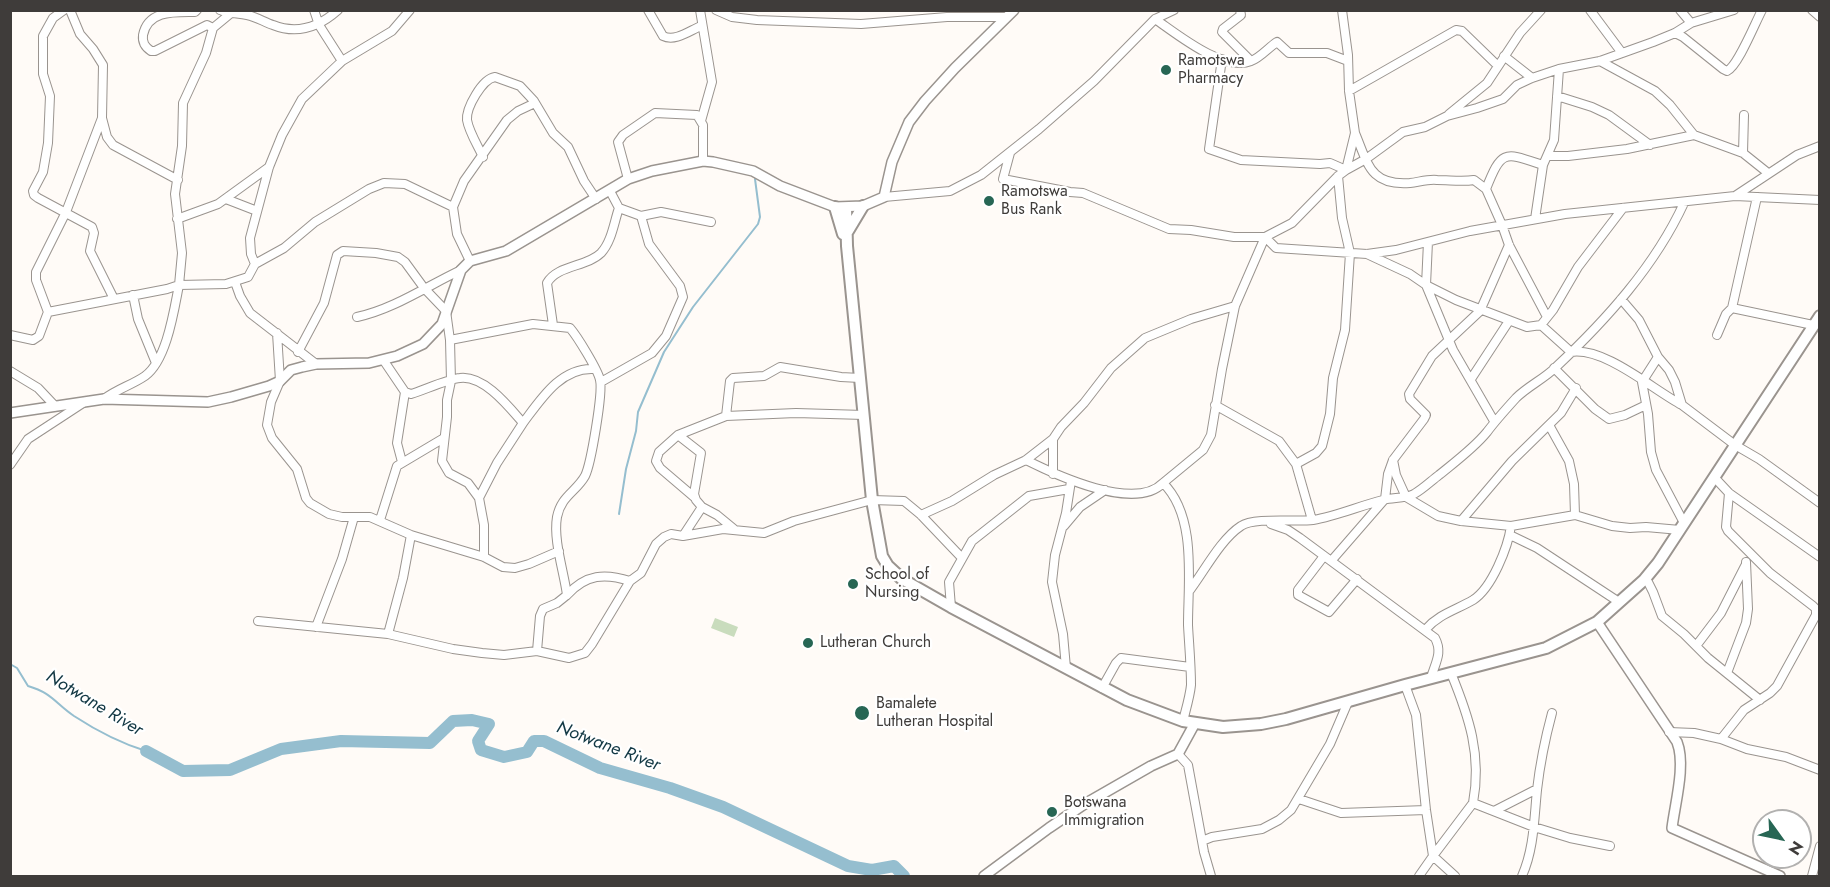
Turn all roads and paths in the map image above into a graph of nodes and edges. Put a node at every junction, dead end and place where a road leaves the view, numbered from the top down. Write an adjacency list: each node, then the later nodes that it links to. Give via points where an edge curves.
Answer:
1 (64, 10): 81 (street, via 53,18 43,36 43,74 50,96 48,143 43,172 33,191 38,198)
2 (70, 10): 46 (street, via 80,34 103,65)
3 (197, 10): 29 (street, via 152,18 142,36 145,46 154,51 207,25)
4 (219, 10): 21 (street)
5 (259, 10): 25 (street)
6 (314, 10): 27 (street)
7 (338, 10): 27 (street)
8 (410, 10): 34 (street, via 392,31)
9 (648, 10): 28 (street, via 666,38)
10 (700, 10): 28 (street)
11 (716, 10): 22 (street, via 732,17 757,20 861,24)
12 (1174, 10): 24 (street)
13 (1240, 10): 35 (street, via 1241,15 1222,32)
14 (1342, 10): 36 (street)
15 (1541, 10): 32 (street)
16 (1590, 10): 31 (street)
17 (1680, 10): 26 (street)
18 (1734, 10): 26 (street)
19 (1762, 10): 30 (street, via 1739,57 1727,71)
20 (1812, 10): 23 (street)
21 (230, 14): 25 (street); 29 (street)
22 (1010, 14): 68 (street, via 955,68 909,122 892,162)
23 (1820, 17)
24 (1155, 19): 33 (street, via 1192,45); 52 (street, via 1094,81)
25 (263, 20): 27 (street, via 287,29)
26 (1691, 22): 30 (street)
27 (320, 25): 34 (street)
28 (701, 26): 47 (street, via 712,82)
29 (213, 28): 64 (street, via 183,103)
30 (1675, 33): 31 (street)
31 (1622, 53): 37 (street)
32 (1504, 56): 38 (street); 40 (street)
33 (1222, 59): 35 (street); 60 (street, via 1209,148 1241,160 1330,163)
34 (342, 61): 59 (street, via 302,99)
35 (1251, 61): 36 (street, via 1277,42 1289,53 1327,53)
36 (1348, 61): 41 (street)
37 (1600, 61): 39 (street); 49 (street, via 1655,91)
38 (1497, 64): 41 (street, via 1462,31 1456,30); 45 (street, via 1487,83)
39 (1559, 69): 40 (street); 42 (street)
40 (1532, 78): 45 (street, via 1517,85 1503,99)
41 (1348, 91): 48 (street)
42 (1557, 96): 50 (street, via 1609,115); 54 (street, via 1554,140)
43 (535, 103): 55 (street, via 507,120); 55 (street, via 520,86 506,80 495,77 485,82 467,122); 71 (street, via 553,133 568,147)
44 (1744, 115): 53 (street)
45 (1447, 116): 56 (street, via 1403,132)
46 (102, 118): 64 (street, via 113,145); 81 (street)
47 (701, 121): 57 (street); 63 (street, via 697,115 655,113 623,135 618,142)
48 (1355, 133): 56 (street); 60 (street)
49 (1694, 135): 50 (street); 53 (street)
50 (1650, 145): 54 (street)
51 (1820, 146): 61 (street)
52 (1010, 153): 68 (street, via 981,175 950,191); 87 (street, via 1003,179 1083,193 1169,229)
53 (1743, 153): 61 (street)
54 (1548, 156): 58 (street)
55 (483, 157): 75 (street, via 464,181)
56 (1366, 159): 60 (street); 65 (street, via 1374,174 1385,182 1474,180)
57 (703, 161): 63 (street); 76 (street, via 753,171)
58 (1544, 165): 65 (street, via 1504,156 1496,164); 84 (street)
59 (269, 167): 70 (street); 80 (street)
60 (1346, 170): 62 (street)
61 (1768, 173): 67 (street)
62 (1338, 176): 87 (street, via 1292,223); 91 (street)
63 (628, 179): 66 (street)
64 (178, 180): 83 (street)
65 (1486, 189): 86 (street)
66 (610, 190): 71 (street); 77 (street)
67 (1735, 196): 69 (street); 73 (street)
68 (884, 197): 74 (street)
69 (1757, 197): 72 (street); 104 (street)
70 (226, 199): 80 (street); 83 (street)
71 (596, 199): 93 (street, via 506,251)
72 (1820, 200)
73 (1684, 203): 79 (street); 102 (street, via 1663,242)
74 (863, 206): 78 (street); 88 (main road, via 852,221)
75 (453, 207): 93 (street, via 457,234); 94 (street, via 405,184 384,183 315,222 284,248)
76 (835, 207): 78 (street); 88 (main road)
77 (619, 208): 82 (street); 112 (street, via 610,238 600,254 548,279)
78 (846, 208): 88 (main road)
79 (1623, 208): 84 (street); 109 (street, via 1578,267)
80 (257, 211): 94 (street, via 250,238)
81 (66, 212): 101 (street, via 94,230 90,250); 107 (street, via 36,272)
82 (641, 216): 85 (street, via 661,212); 132 (street, via 649,244 680,286 683,297 666,336 652,353)
83 (177, 219): 97 (street, via 182,253)
84 (1535, 219): 86 (street)
85 (711, 222)
86 (1502, 225): 89 (street); 90 (street)
87 (1265, 237): 91 (street, via 1276,248); 103 (street)
88 (847, 242): 128 (main road)
89 (1428, 242): 92 (street); 98 (street)
90 (1509, 245): 106 (street); 109 (street)
91 (1350, 253): 92 (street); 155 (street, via 1345,330 1323,446)
92 (1367, 254): 98 (street)
93 (470, 261): 95 (street)
94 (255, 264): 96 (street, via 248,277)
95 (460, 270): 99 (street); 105 (street)
96 (235, 282): 97 (street); 114 (street, via 250,313)
97 (179, 285): 100 (street); 123 (street, via 171,324)
98 (1426, 285): 106 (street); 118 (street)
99 (424, 288): 105 (street); 108 (street, via 376,313); 119 (street, via 398,257 344,251 334,261 324,303)
100 (134, 295): 101 (street); 123 (street, via 138,319)
101 (114, 298): 107 (street)
102 (1621, 299): 120 (street); 121 (street, via 1639,320)
103 (1234, 306): 138 (street); 150 (street, via 1145,338 1111,368)
104 (1732, 308): 110 (street); 115 (street)
105 (446, 311): 117 (street); 122 (street, via 442,324 423,344)
106 (1480, 311): 111 (street); 118 (street)
107 (48, 312): 116 (street, via 36,339)
108 (357, 317)
109 (1547, 317): 113 (street)
110 (1816, 320): 151 (main road)
111 (1509, 321): 113 (street, via 1534,328); 129 (street)
112 (553, 325): 117 (street, via 523,325); 126 (street, via 572,330)
113 (1541, 325): 120 (street)
114 (277, 333): 119 (street); 130 (street)
115 (1717, 334)
116 (10, 335)
117 (450, 340): 131 (street)
118 (1449, 340): 129 (street); 153 (street, via 1432,356 1409,394 1426,415)
119 (298, 352): 124 (street)
120 (1571, 352): 125 (street); 133 (street, via 1597,356)
121 (1658, 357): 133 (street); 140 (street, via 1675,382)
122 (384, 361): 124 (street); 135 (street)
123 (156, 363): 136 (street, via 144,376)
124 (316, 364): 130 (street, via 291,370)
125 (1554, 368): 134 (street); 145 (street)
126 (594, 369): 132 (street); 146 (street, via 583,368 565,377 549,390)
127 (10, 371): 141 (street, via 38,388)
128 (860, 378): 143 (main road); 144 (street, via 780,367 764,376 733,378)
129 (1471, 379): 145 (street)
130 (280, 381): 136 (street, via 208,402); 172 (street, via 268,414 272,438 297,469 310,503 329,514)
131 (451, 381): 135 (street, via 411,394); 146 (street, via 463,378 484,386); 149 (street)
132 (601, 382): 184 (street, via 588,468 560,506 556,521)
133 (1642, 382): 139 (street); 140 (street)
134 (1576, 388): 139 (street, via 1609,419); 147 (street)
135 (405, 392): 154 (street, via 397,442)
136 (104, 399): 137 (street)
137 (85, 402): 141 (street); 156 (street, via 28,439)
138 (1215, 405): 155 (street, via 1279,441); 159 (street, via 1211,435 1203,450)
139 (1646, 405): 178 (street, via 1656,470)
140 (1682, 405): 151 (street)
141 (55, 406): 142 (street)
142 (10, 413)
143 (864, 415): 144 (street); 167 (main road)
144 (726, 416): 148 (street)
145 (1494, 421): 164 (street, via 1460,458)
146 (523, 423): 165 (street)
147 (1549, 426): 171 (street, via 1569,461); 176 (street, via 1512,461)
148 (678, 435): 163 (street, via 701,453); 163 (street, via 659,452 656,460 660,468)
149 (444, 438): 154 (street); 165 (street, via 441,461 445,468 468,483)
150 (1053, 440): 152 (street); 157 (street)
151 (1735, 445): 158 (main road); 168 (street)
152 (1026, 460): 157 (street); 170 (street)
153 (1393, 460): 164 (street); 166 (street)
154 (402, 462): 173 (street, via 395,470)
155 (1296, 464): 174 (street)
156 (10, 465)
157 (1053, 474): 160 (street)
158 (1713, 477): 162 (street); 178 (main road)
159 (1163, 483): 161 (street, via 1148,494); 195 (street, via 1173,492 1182,514)
160 (1070, 485): 161 (street); 180 (street); 189 (street, via 1029,496 972,541)
161 (1104, 490): 180 (street, via 1080,507)
162 (1729, 493): 185 (street, via 1726,526); 188 (street)
163 (694, 496): 169 (street)
164 (1406, 497): 166 (street); 176 (street, via 1438,516)
165 (480, 498): 187 (street)
166 (1385, 499): 174 (street); 190 (street)
167 (872, 500): 170 (street, via 904,501); 179 (street, via 764,533); 198 (main road, via 882,556 888,566 902,579)
168 (1820, 503)
169 (702, 507): 179 (street); 183 (street)
170 (921, 515): 189 (street)
171 (1575, 515): 177 (street); 178 (street, via 1630,528)
172 (354, 517): 173 (street); 201 (street)
173 (380, 520): 181 (street)
174 (1312, 520): 175 (street)
175 (1264, 521): 186 (street, via 1288,530); 195 (street, via 1243,524 1227,537)
176 (1461, 521): 177 (street)
177 (1511, 526): 182 (street)
178 (1682, 526): 193 (main road)
179 (734, 529): 183 (street)
180 (1062, 530): 207 (street, via 1052,582)
181 (411, 535): 187 (street); 203 (street)
182 (1510, 535): 197 (street, via 1537,548); 202 (street, via 1488,584 1475,598 1438,616)
183 (683, 536): 194 (street, via 663,537 641,573)
184 (559, 551): 187 (street, via 515,568 503,567); 196 (street)
185 (1751, 554): 191 (street); 213 (street, via 1816,612 1777,686)
186 (1324, 556): 190 (street); 192 (street, via 1298,595 1329,612)
187 (484, 557)
188 (1820, 557)
189 (963, 558): 198 (street, via 948,582)
190 (1332, 560): 192 (street)
191 (1746, 562): 204 (street, via 1721,613); 209 (street, via 1746,623)
192 (1357, 579): 202 (street)
193 (1644, 580): 197 (main road); 204 (street, via 1662,616)
194 (630, 581): 196 (street, via 600,575 579,584); 205 (street, via 585,653 569,658)
195 (1190, 590): 206 (street)
196 (567, 595): 205 (street, via 543,609)
197 (1619, 602): 200 (main road)
198 (951, 607): 207 (main road)
199 (258, 621): 201 (street)
200 (1597, 622): 208 (main road, via 1546,648); 217 (street)
201 (316, 627): 203 (street)
202 (1426, 629): 210 (street, via 1440,647)
203 (388, 634): 205 (street, via 482,653)
204 (1696, 646): 209 (street)
205 (537, 651)
206 (1190, 667): 212 (street, via 1121,658); 216 (street)
207 (1066, 668): 212 (main road)
208 (1451, 673): 210 (main road); 223 (street, via 1468,715 1474,745 1477,771)
209 (1728, 673): 213 (street)
210 (1431, 678): 211 (main road)
211 (1405, 685): 214 (main road); 224 (street, via 1416,715)
212 (1102, 688): 216 (main road)
213 (1760, 700): 218 (street, via 1744,711)
214 (1348, 702): 216 (main road, via 1262,724 1223,727); 222 (street)
215 (1552, 713): 221 (street)
216 (1189, 722): 219 (street)
217 (1669, 732): 218 (street); 236 (street, via 1677,742 1681,762 1672,828)
218 (1721, 739): 220 (street)
219 (1178, 754): 227 (street, via 1188,765); 231 (street, via 1083,805)
220 (1820, 770)
221 (1537, 789): 225 (street); 226 (street)
222 (1299, 799): 224 (street, via 1341,813); 227 (street, via 1280,820 1262,828)
223 (1473, 803): 225 (street); 230 (street)
224 (1426, 810): 230 (street)
225 (1494, 811): 226 (street)
226 (1534, 827): 228 (street); 235 (street)
227 (1202, 841): 232 (street)
228 (1610, 846)
229 (1820, 846): 237 (street)
230 (1433, 856): 233 (street); 234 (street)
231 (984, 876)
232 (1211, 876)
233 (1419, 876)
234 (1455, 876)
235 (1522, 876)
236 (1780, 876)
237 (1812, 876)

